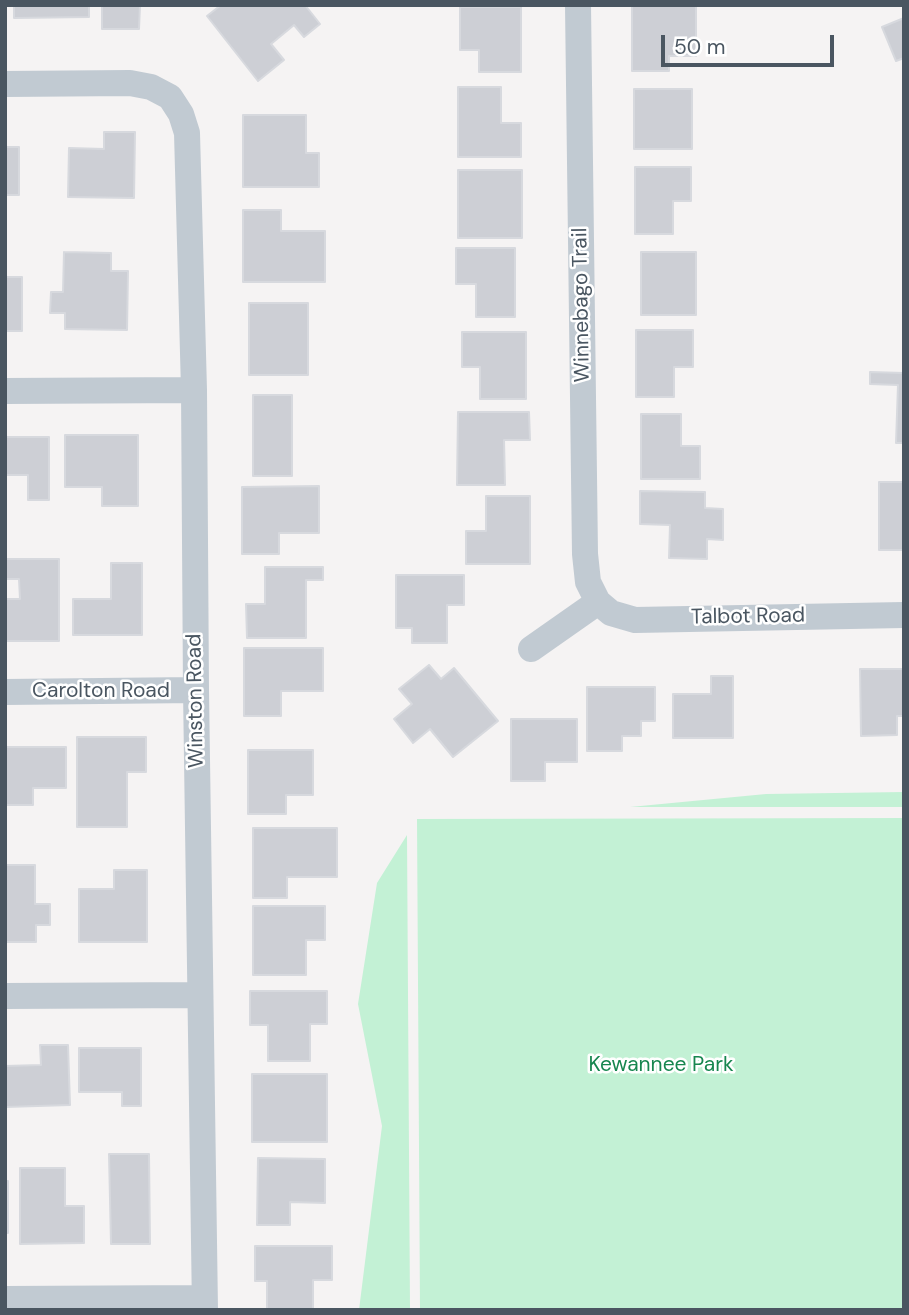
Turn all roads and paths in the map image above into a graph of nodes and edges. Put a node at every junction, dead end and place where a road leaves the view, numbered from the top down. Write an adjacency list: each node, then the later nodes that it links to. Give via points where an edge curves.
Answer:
1 (578, 5): 5 (street, Winnebago Trail, via 585,554 588,582)
2 (5, 84): 3 (street, Winston Road, via 130,83 170,97 181,114 187,133)
3 (194, 390): 4 (street); 8 (street, Winston Road)
4 (5, 391)
5 (598, 603): 6 (street, Talbot Road, via 611,613 635,620); 7 (street)
6 (904, 615)
7 (531, 649)
8 (196, 690): 9 (street, Carolton Road); 10 (street, Winston Road)
9 (5, 692)
10 (200, 995): 11 (street); 13 (street, Winston Road)
11 (5, 996)
12 (5, 1299): 13 (street)
13 (204, 1304)

